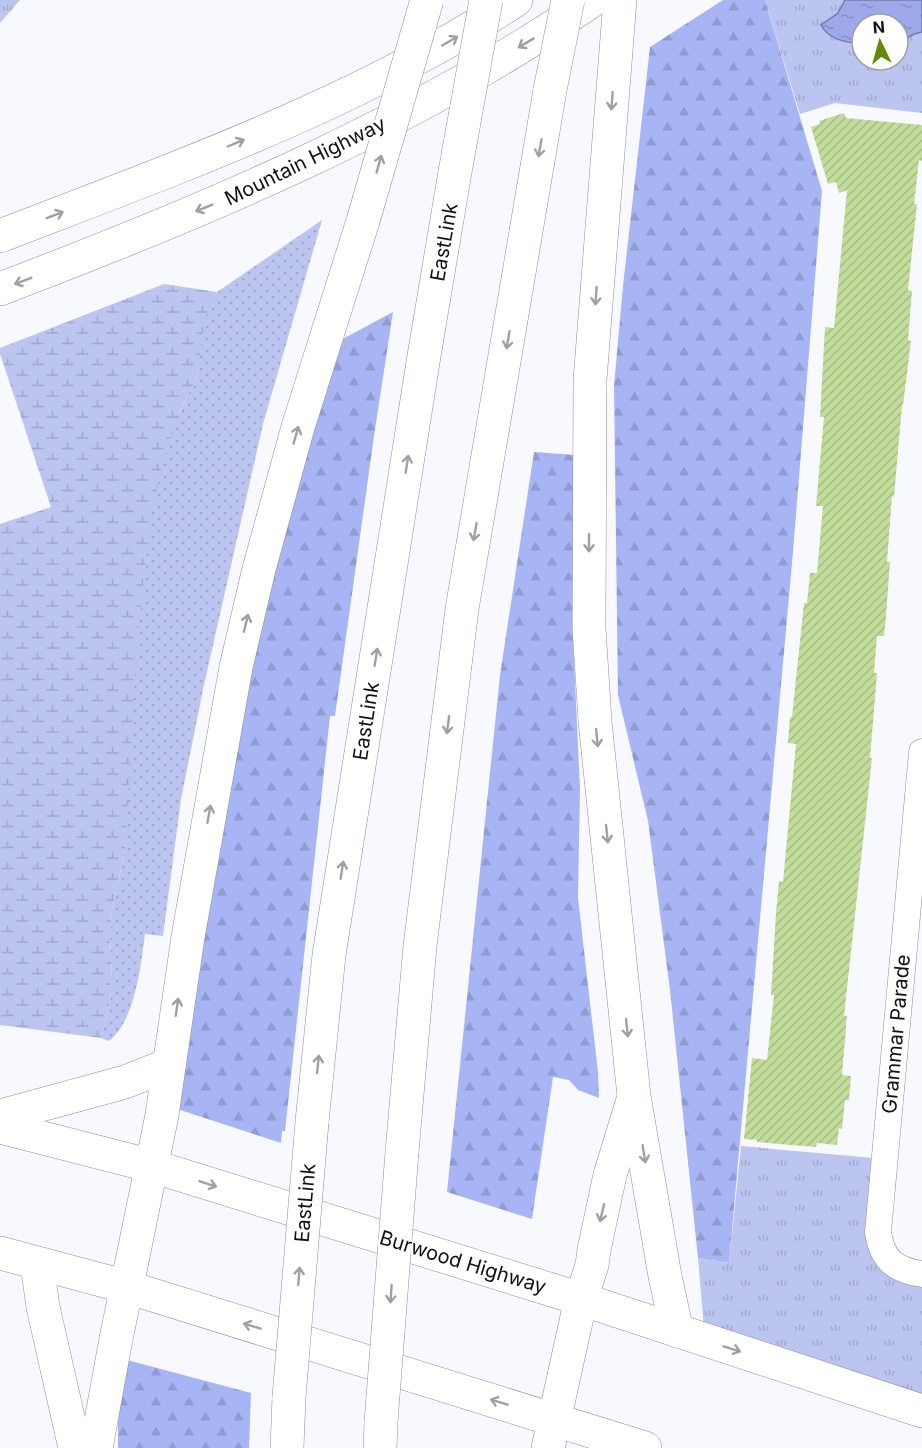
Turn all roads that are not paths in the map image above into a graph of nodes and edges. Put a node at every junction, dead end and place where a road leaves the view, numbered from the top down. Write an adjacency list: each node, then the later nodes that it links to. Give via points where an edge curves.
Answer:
1 (427, 0): 10 (main road, one-way to 1, bridge, via 236,667 262,559)
2 (486, 0): 26 (main road, EastLink, one-way to 2, bridge, via 329,955 424,356)
3 (516, 0): 7 (main road, one-way to 3, via 289,121 392,72)
4 (567, 0): 23 (main road, one-way to 23, bridge, via 462,609 420,946)
5 (593, 0): 8 (main road, Mountain Highway, one-way to 8, via 456,85 291,170)
6 (620, 0): 11 (main road, one-way to 11, via 590,380 589,628)
7 (0, 236)
8 (0, 290)
9 (922, 752): 17 (street, Grammar Parade, via 879,1221 884,1254 898,1268)
10 (168, 1065): 12 (main road, via 125,1082); 14 (main road)
11 (634, 1096): 19 (main road, one-way to 19, via 610,1175); 20 (main road, one-way to 20)
12 (0, 1116)
13 (0, 1127): 14 (main road, Burwood Highway)
14 (152, 1166): 18 (main road); 19 (main road, Burwood Highway, one-way to 19)
15 (0, 1253): 16 (main road)
16 (38, 1264): 18 (main road); 24 (main road, via 43,1307)
17 (922, 1274)
18 (127, 1287): 22 (main road, one-way to 18); 25 (main road)
19 (581, 1299): 20 (main road, Burwood Highway); 22 (main road)
20 (677, 1331): 21 (main road, Burwood Highway, one-way to 21)
21 (922, 1411)
22 (551, 1434): 27 (main road)
23 (380, 1435)
24 (75, 1448)
25 (96, 1448)
26 (287, 1448)
27 (645, 1448)

